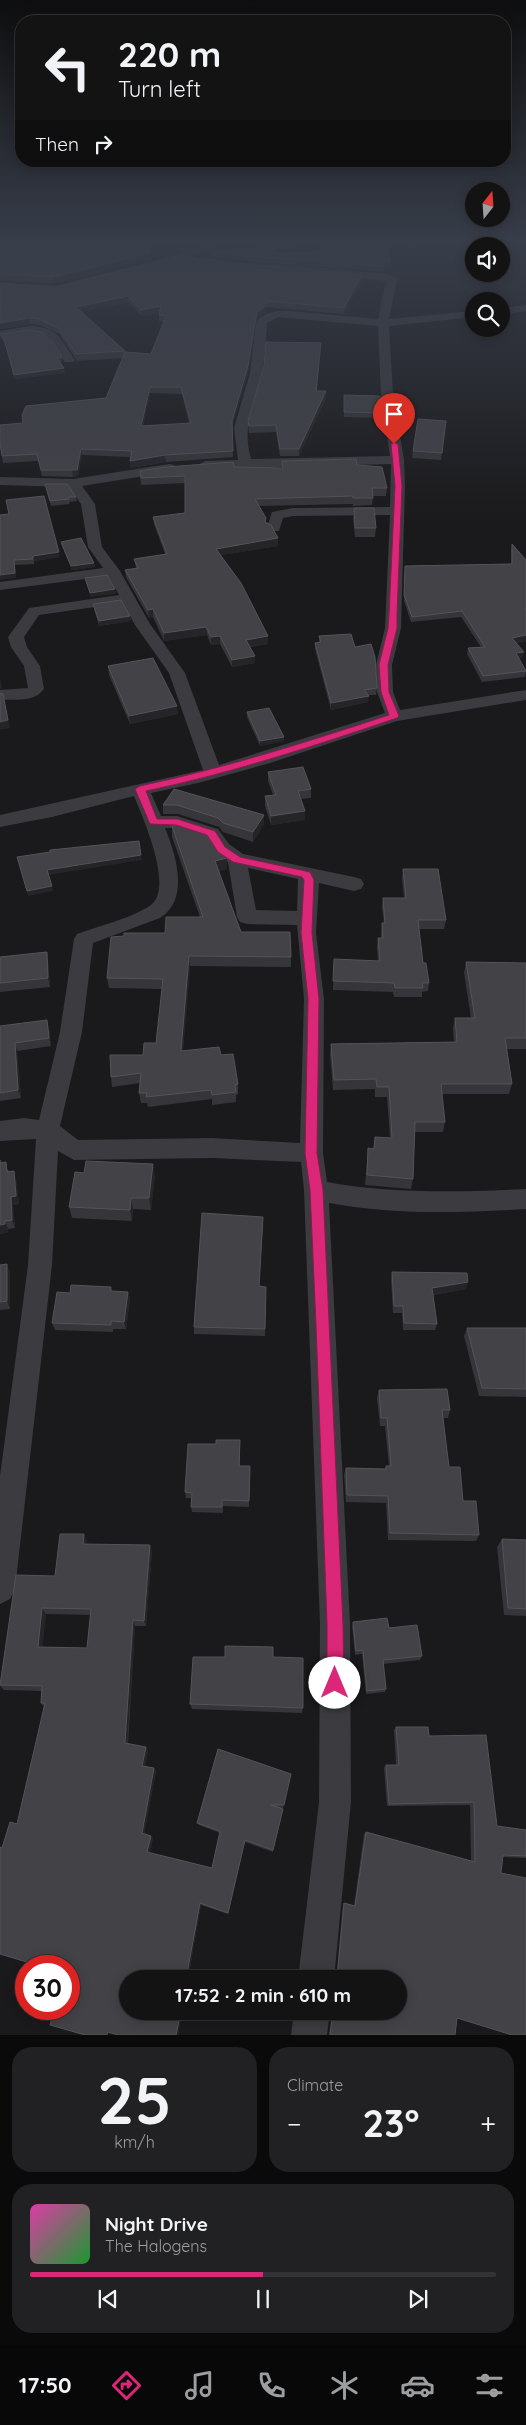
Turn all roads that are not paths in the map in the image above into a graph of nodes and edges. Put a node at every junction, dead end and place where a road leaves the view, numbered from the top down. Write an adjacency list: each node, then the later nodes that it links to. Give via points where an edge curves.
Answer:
1 (51, 335): 4 (street)
2 (260, 335): 6 (street, via 254,380 238,427)
3 (384, 335): 5 (street, via 387,394)
4 (69, 360)
5 (397, 460): 6 (street); 9 (street)
6 (245, 462): 8 (street, via 190,466)
7 (0, 481): 8 (street)
8 (73, 483): 11 (street, via 88,504 95,547)
9 (397, 511): 10 (street, via 293,512 277,515); 16 (street, via 393,628 384,665 385,692)
10 (274, 528)
11 (113, 572): 12 (street); 13 (street)
12 (0, 586)
13 (128, 598): 14 (street, via 34,611 16,637 32,666 36,689 30,694); 17 (street, via 177,673)
14 (0, 695)
15 (526, 695): 16 (street)
16 (394, 716): 17 (street)
17 (213, 773): 18 (street)
18 (140, 789): 19 (street); 20 (street)
19 (0, 821)
20 (153, 822): 21 (street, via 177,822 211,833 222,849); 25 (street, via 168,867 169,892 160,909 84,938 71,1032)
21 (237, 859): 22 (street); 24 (street, via 247,917)
22 (306, 874): 23 (street); 24 (street, via 309,880)
23 (354, 884)
24 (308, 918): 27 (street, via 306,933 314,999)
25 (48, 1130): 26 (street); 27 (street, via 74,1150 212,1148); 30 (street, via 40,1265)
26 (0, 1131)
27 (311, 1153): 28 (street)
28 (316, 1190): 29 (street, via 364,1199 490,1202); 31 (street, via 335,1624 335,1802)
29 (526, 1199)
30 (0, 1589)
31 (317, 1970)
32 (311, 2020): 33 (street)
33 (309, 2035)

